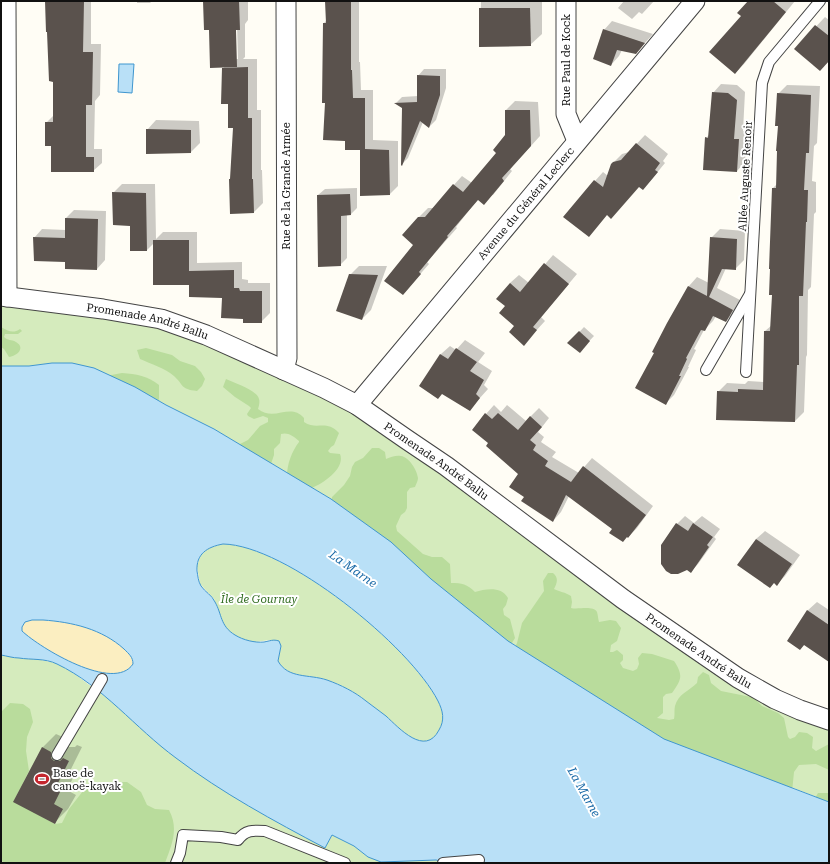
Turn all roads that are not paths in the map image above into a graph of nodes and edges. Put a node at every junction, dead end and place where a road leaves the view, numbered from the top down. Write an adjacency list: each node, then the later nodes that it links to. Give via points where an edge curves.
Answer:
1 (6, 1): 8 (street)
2 (286, 1): 9 (street, Rue de la Grande Armée, via 287,358)
3 (566, 1): 6 (street, Rue Paul de Kock, via 566,114)
4 (695, 1): 6 (street, Avenue du Général Leclerc)
5 (820, 1): 7 (lane, Allée Auguste Renoir, via 769,62 762,83)
6 (578, 141): 12 (street, Avenue du Général Leclerc)
7 (751, 293): 10 (lane); 11 (lane, Allée Auguste Renoir)
8 (4, 296): 9 (street, Promenade André Ballu, via 161,319 199,332)
9 (284, 370): 12 (street, Promenade André Ballu)
10 (706, 370)
11 (746, 372)
12 (357, 405): 14 (street, Promenade André Ballu, via 446,466 623,599 705,656 775,699)
13 (102, 679): 15 (lane)
14 (829, 720)
15 (57, 755)
16 (479, 860): 19 (lane)
17 (176, 863): 18 (lane, via 183,835 221,836 238,840 247,831 256,830 265,831)
18 (345, 863)
19 (443, 863)

